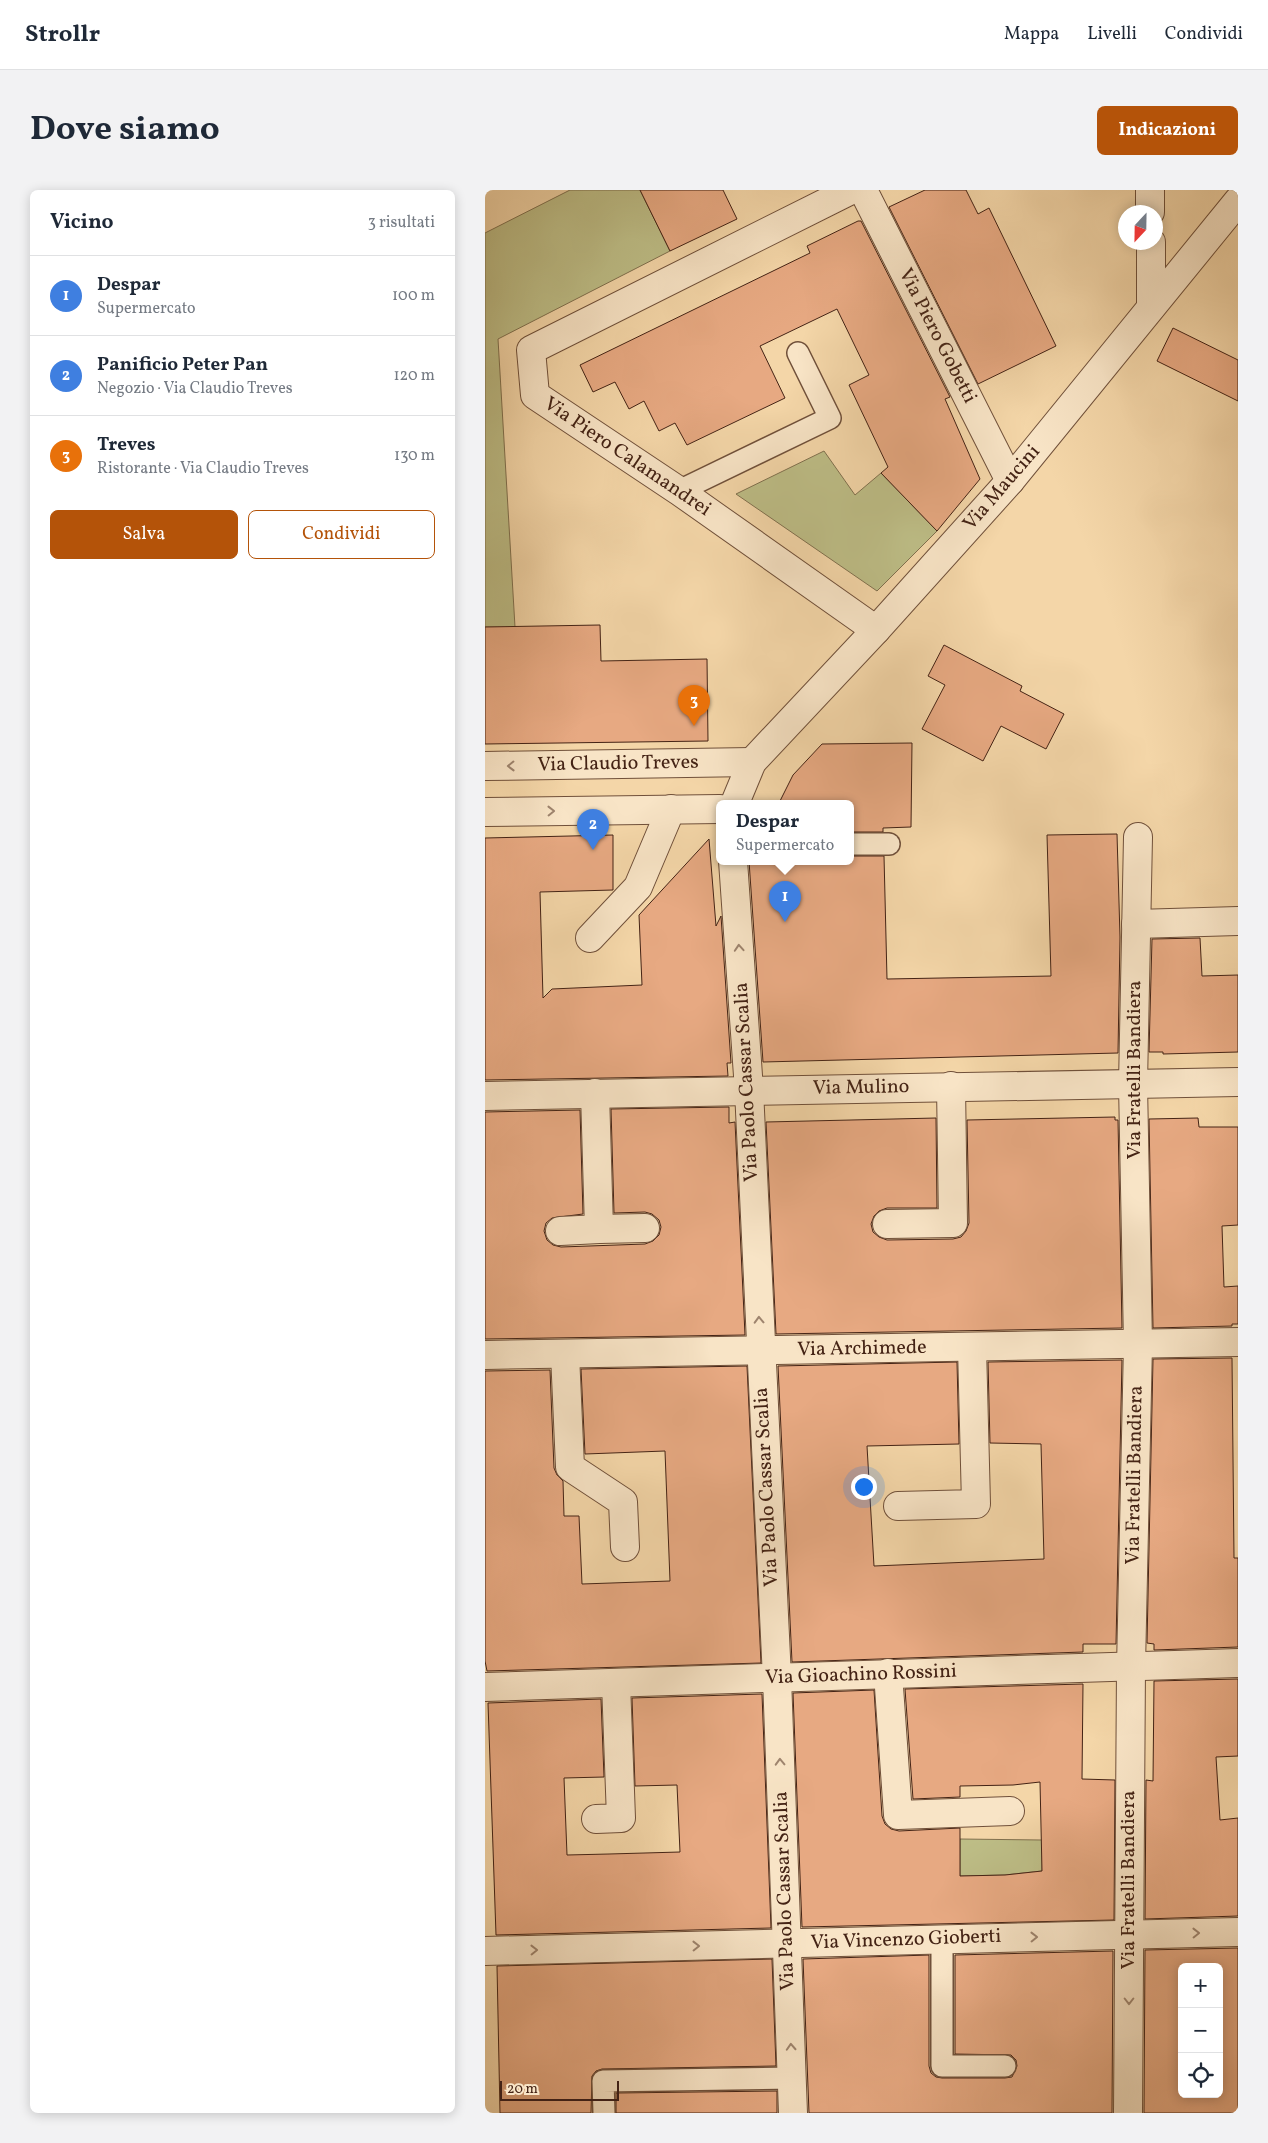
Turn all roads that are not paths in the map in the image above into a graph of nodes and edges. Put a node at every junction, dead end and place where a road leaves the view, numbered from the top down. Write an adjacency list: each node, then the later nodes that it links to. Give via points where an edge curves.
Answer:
1 (851, 190): 10 (street, Via Piero Calamandrei, via 531,350 535,395)
2 (863, 190): 9 (street, Via Piero Gobetti)
3 (1150, 190): 5 (street)
4 (1238, 201): 7 (street, Via Maucini)
5 (1150, 205)
6 (1151, 250): 7 (street)
7 (1151, 306): 9 (street, Via Maucini)
8 (797, 353): 10 (lane, via 830,418)
9 (1010, 482): 11 (street, Via Maucini)
10 (679, 491): 11 (street, Via Piero Calamandrei)
11 (876, 630): 12 (street, Via Maucini)
12 (752, 762): 13 (street, Via Claudio Treves, one-way to 13); 14 (street)
13 (485, 766)
14 (736, 800)
15 (716, 808): 16 (street)
16 (671, 809): 17 (street, one-way to 16); 24 (street, via 638,887)
17 (485, 812)
18 (1138, 837): 23 (street, Via Fratelli Bandiera)
19 (854, 844): 20 (lane)
20 (889, 844)
21 (733, 865): 28 (street, Via Paolo Cassar Scalia, one-way to 21)
22 (1238, 921): 23 (street)
23 (1136, 924): 26 (street, Via Fratelli Bandiera)
24 (590, 938)
25 (1238, 1082): 26 (street, Via Mulino)
26 (1133, 1084): 27 (street, Via Mulino); 36 (street, Via Fratelli Bandiera)
27 (951, 1086): 28 (street, Via Mulino); 31 (street, via 953,1223)
28 (749, 1090): 29 (street, Via Mulino); 38 (street, Via Paolo Cassar Scalia, one-way to 28)
29 (595, 1093): 30 (street, Via Mulino); 33 (street)
30 (485, 1096)
31 (887, 1224)
32 (645, 1228): 33 (street)
33 (599, 1229): 34 (street)
34 (560, 1231)
35 (1238, 1342): 36 (street, Via Archimede)
36 (1138, 1344): 37 (street, Via Archimede); 44 (street, Via Fratelli Bandiera)
37 (971, 1347): 38 (street, Via Archimede); 41 (street, via 976,1504)
38 (760, 1350): 39 (street, Via Archimede); 46 (street, Via Paolo Cassar Scalia)
39 (565, 1354): 40 (street, Via Archimede); 42 (street, via 570,1467 623,1502)
40 (485, 1355)
41 (898, 1506)
42 (625, 1547)
43 (1238, 1663): 44 (street, Via Gioachino Rossini)
44 (1131, 1667): 45 (street, Via Gioachino Rossini); 52 (street, Via Fratelli Bandiera)
45 (888, 1673): 46 (street, Via Gioachino Rossini); 49 (street, via 898,1815)
46 (777, 1678): 47 (street, Via Gioachino Rossini); 54 (street, Via Paolo Cassar Scalia, one-way to 46)
47 (616, 1683): 48 (street, Via Gioachino Rossini); 50 (street, via 621,1818)
48 (485, 1687)
49 (1010, 1811)
50 (596, 1819)
51 (1238, 1932): 52 (street, Via Vincenzo Gioberti, one-way to 51)
52 (1129, 1934): 53 (street, Via Vincenzo Gioberti, one-way to 52); 60 (street, Via Fratelli Bandiera, one-way to 60)
53 (941, 1939): 54 (street, Via Vincenzo Gioberti); 56 (lane, via 942,2066)
54 (786, 1944): 55 (street, Via Vincenzo Gioberti, one-way to 54); 57 (street, Via Paolo Cassar Scalia, one-way to 54)
55 (485, 1951)
56 (1005, 2066)
57 (792, 2078): 58 (lane, via 603,2082); 59 (street, Via Paolo Cassar Scalia)
58 (604, 2113)
59 (793, 2113)
60 (1128, 2113)

